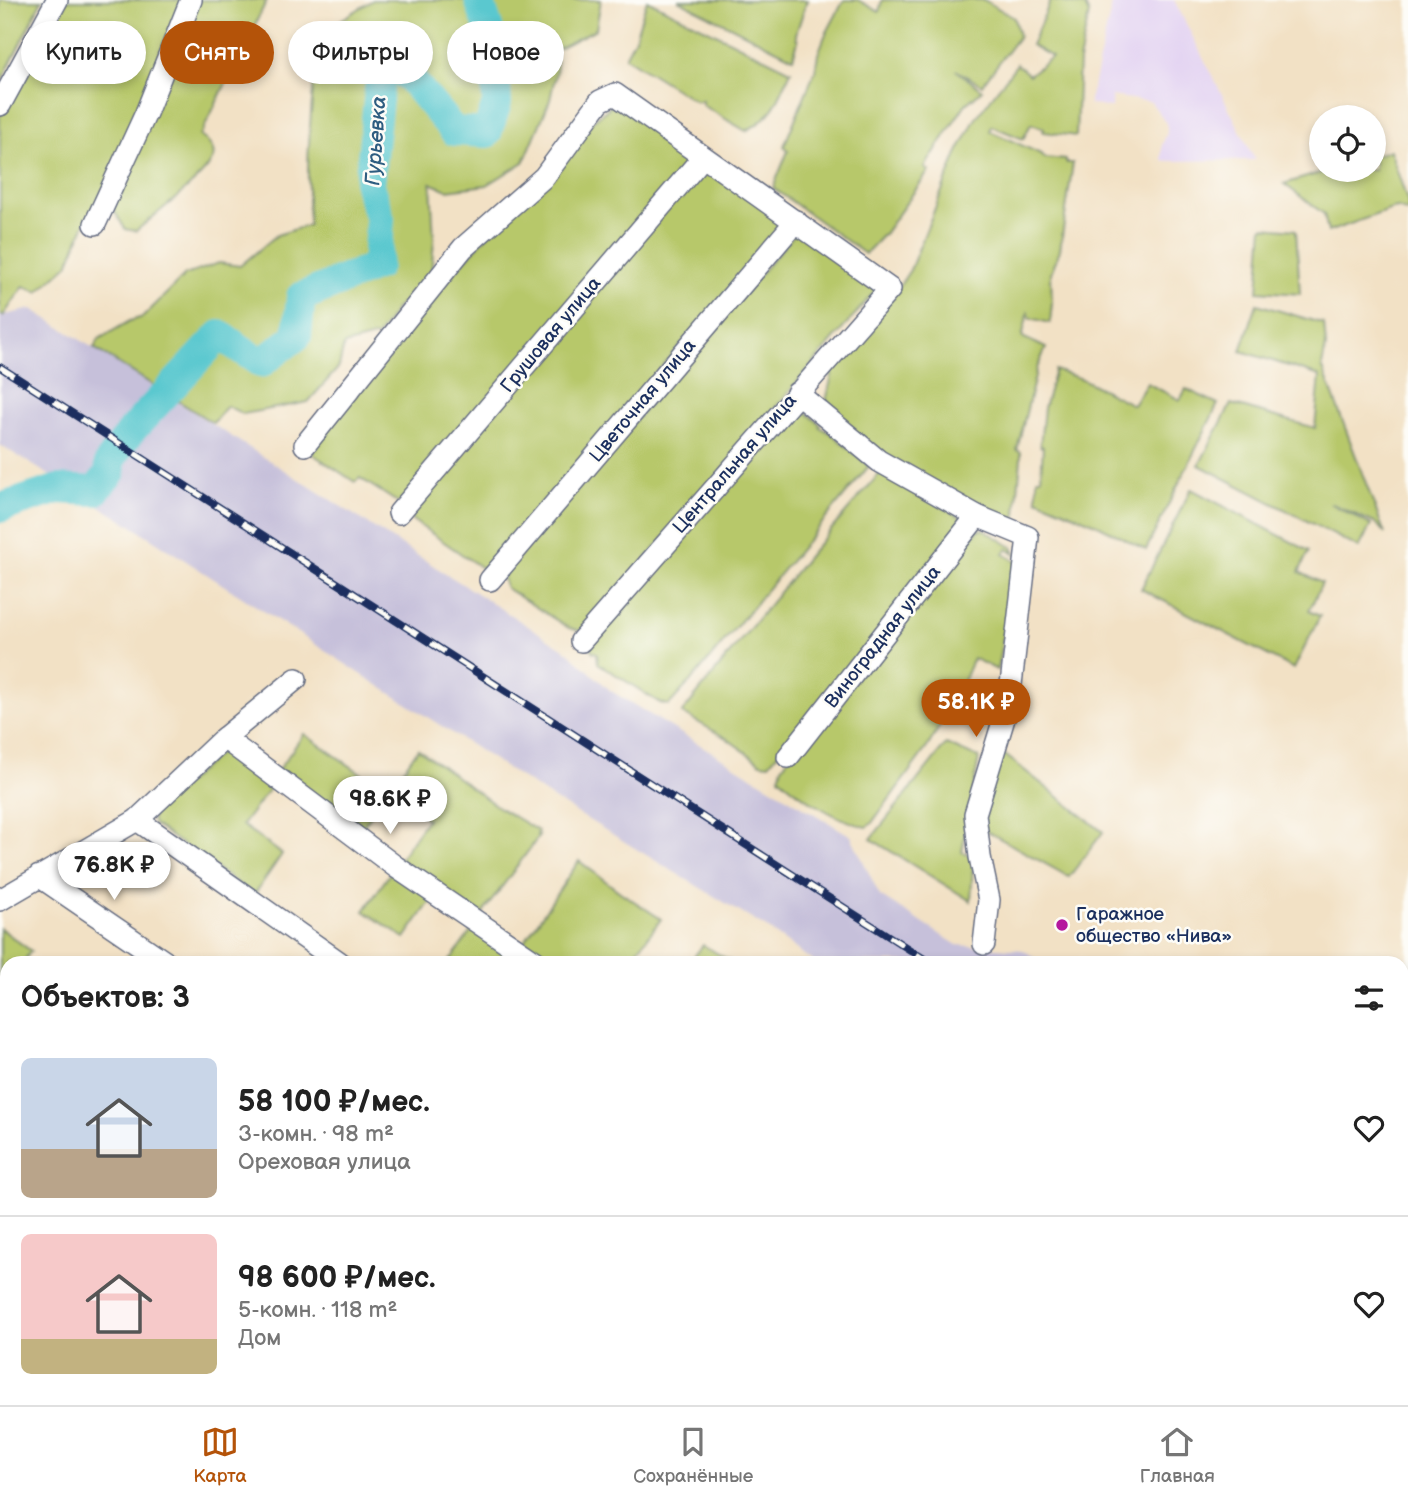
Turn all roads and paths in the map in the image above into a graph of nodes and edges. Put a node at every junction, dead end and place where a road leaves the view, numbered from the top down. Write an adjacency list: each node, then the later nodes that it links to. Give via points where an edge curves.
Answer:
1 (57, 0): 3 (street)
2 (191, 0): 6 (street)
3 (0, 105)
4 (703, 157): 5 (street); 8 (street, via 615,94 600,101 544,177 463,248); 9 (street, Грушовая улица)
5 (796, 221): 7 (street, Центральная улица, via 890,289); 11 (street, Цветочная улица)
6 (95, 223)
7 (797, 393): 10 (street, via 879,461); 12 (street, Центральная улица)
8 (305, 444)
9 (399, 513)
10 (977, 516): 15 (street, Виноградная улица); 19 (street, via 1028,537 1009,702 975,814 989,900)
11 (490, 580)
12 (581, 641)
13 (296, 679): 14 (street)
14 (224, 738): 16 (street); 22 (street, via 396,867)
15 (788, 757)
16 (137, 820): 17 (street); 21 (street)
17 (39, 876): 18 (street); 20 (street)
18 (0, 900)
19 (984, 944)
20 (156, 956)
21 (331, 956)
22 (527, 956)

